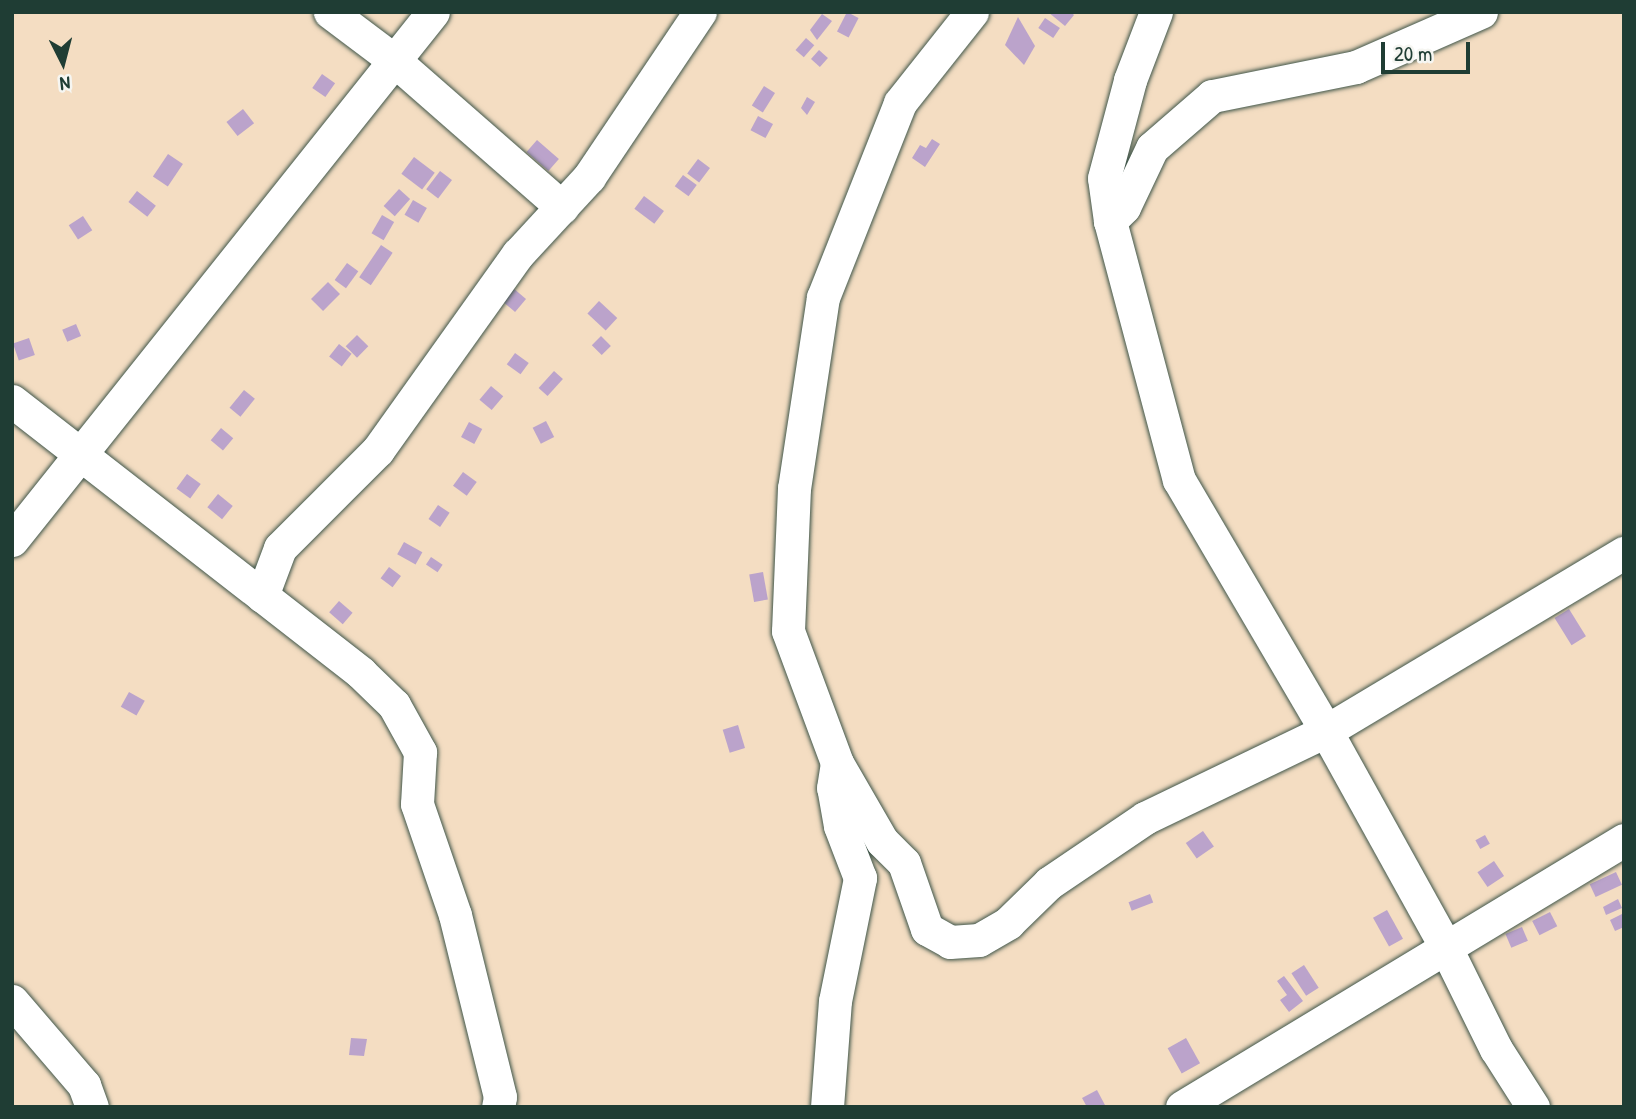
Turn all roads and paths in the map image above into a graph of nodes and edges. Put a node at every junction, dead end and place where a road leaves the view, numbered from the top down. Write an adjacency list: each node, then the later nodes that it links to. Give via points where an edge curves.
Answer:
1 (330, 12): 7 (street)
2 (432, 12): 7 (street)
3 (700, 12): 8 (street, via 589,177)
4 (972, 12): 16 (street, via 900,103 823,297 794,488 788,631)
5 (1156, 12): 9 (street, via 1130,80 1104,178)
6 (1481, 12): 9 (street, via 1356,67 1212,96 1152,148 1124,207)
7 (395, 61): 8 (street); 11 (street)
8 (562, 207): 14 (street, via 518,254 378,450 280,548)
9 (1110, 221): 15 (street, via 1179,480)
10 (12, 401): 11 (street)
11 (82, 455): 12 (street); 14 (street)
12 (12, 540)
13 (1624, 553): 15 (street)
14 (262, 596): 21 (street, via 362,673 394,705 420,752 417,804 455,915 500,1097)
15 (1326, 731): 16 (street, via 1145,818 1049,883 1008,923 979,940 950,943 927,929 904,863 883,841); 18 (street)
16 (837, 763): 22 (street, via 834,788 840,826 860,878 835,1001)
17 (1624, 840): 18 (street)
18 (1445, 946): 23 (street); 24 (street, via 1496,1049)
19 (12, 1001): 20 (street, via 84,1085)
20 (92, 1107)
21 (498, 1107)
22 (827, 1107)
23 (1182, 1107)
24 (1533, 1107)

